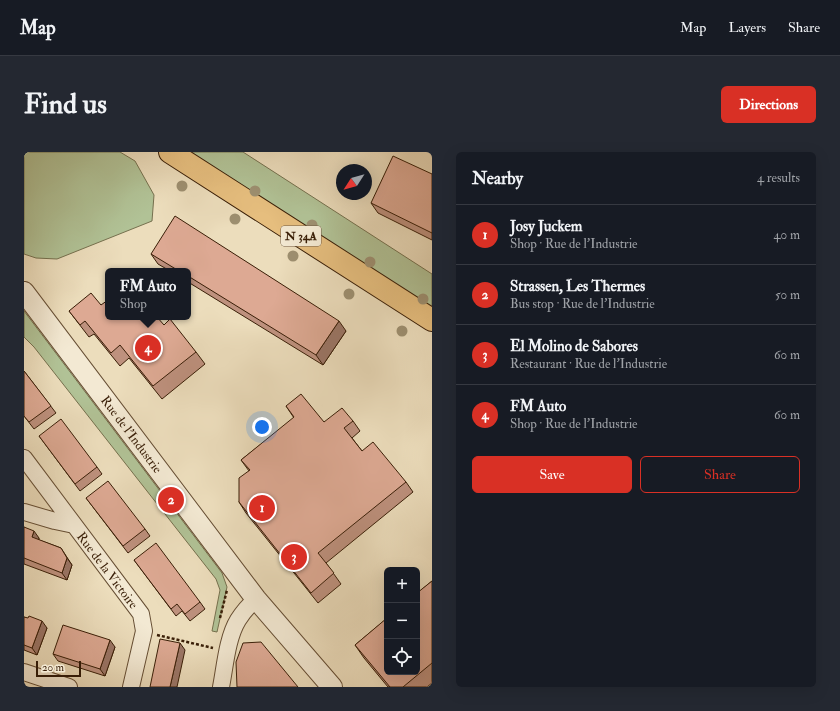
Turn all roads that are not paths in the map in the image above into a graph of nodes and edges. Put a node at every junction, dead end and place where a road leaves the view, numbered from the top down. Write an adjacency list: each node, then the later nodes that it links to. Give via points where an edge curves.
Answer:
1 (170, 152): 3 (main road, N 34A)
2 (24, 292): 7 (street, Rue de l'Industrie)
3 (432, 320)
4 (24, 458): 6 (street, Rue de la Victoire)
5 (24, 512): 6 (street, Rue de la Victoire)
6 (74, 525): 10 (street, Rue de la Victoire, via 141,614 144,631)
7 (256, 599): 11 (street, via 237,621 231,636); 12 (street, Rue de l'Industrie)
8 (24, 672): 9 (street)
9 (69, 687)
10 (131, 687)
11 (221, 687)
12 (332, 687)

